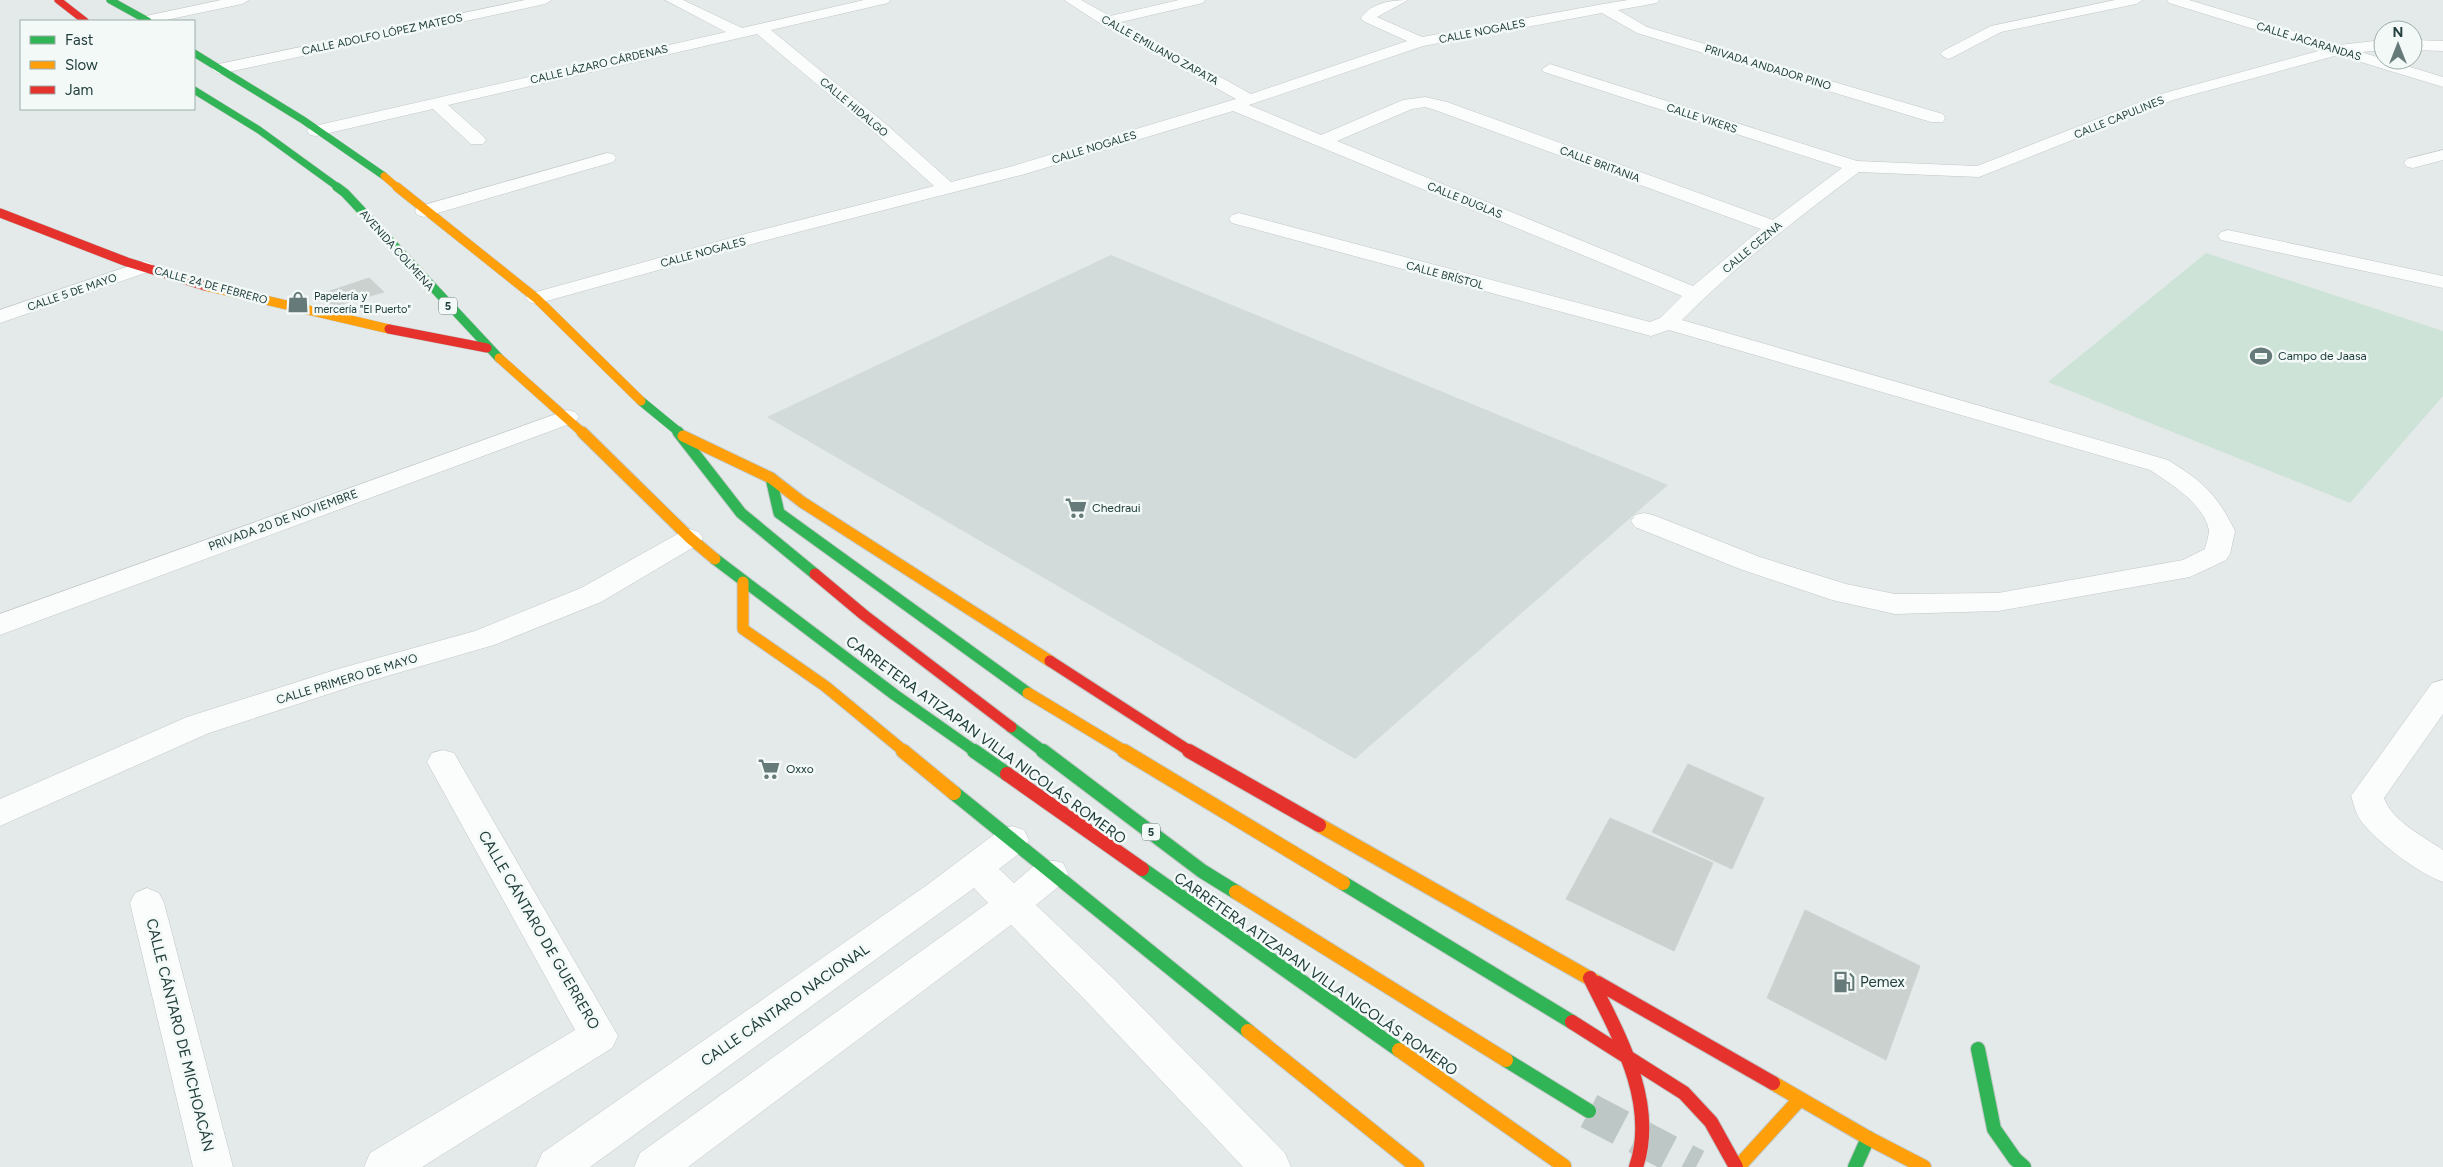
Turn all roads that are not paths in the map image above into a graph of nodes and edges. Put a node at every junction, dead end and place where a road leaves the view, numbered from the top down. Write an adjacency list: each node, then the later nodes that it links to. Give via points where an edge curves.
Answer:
1 (58, 0): 14 (main road)
2 (110, 0): 15 (main road)
3 (242, 0): 16 (street)
4 (545, 0): 27 (street, CALLE ADOLFO LÓPEZ MATEOS)
5 (672, 0): 19 (street)
6 (883, 0): 18 (street, CALLE LÁZARO CÁRDENAS)
7 (1071, 0): 17 (street, CALLE EMILIANO ZAPATA)
8 (1198, 0): 17 (street)
9 (1652, 0): 13 (street, CALLE NOGALES)
10 (2136, 0): 26 (street, via 1996,29)
11 (2174, 0): 24 (street, CALLE JACARANDAS)
12 (1391, 1): 20 (street, via 1368,18)
13 (1603, 8): 20 (street, CALLE NOGALES); 33 (street, PRIVADA ANDADOR PINO, via 1642,30)
14 (84, 20)
15 (145, 20)
16 (152, 20)
17 (1106, 21): 32 (street, CALLE EMILIANO ZAPATA)
18 (759, 28): 19 (street, CALLE LÁZARO CÁRDENAS); 41 (street, CALLE HIDALGO)
19 (739, 32): 31 (street, CALLE LÁZARO CÁRDENAS)
20 (1420, 42): 32 (street, CALLE NOGALES)
21 (2423, 45): 23 (street)
22 (2373, 46): 24 (street, CALLE CAPULINES)
23 (2443, 46)
24 (2339, 50): 29 (street, CALLE JACARANDAS); 40 (street, CALLE CAPULINES, via 2167,97 1979,172)
25 (195, 54): 27 (main road, 5)
26 (1948, 54)
27 (219, 69): 34 (main road, 5)
28 (1550, 70): 40 (street, CALLE VIKERS)
29 (2443, 82)
30 (195, 91): 53 (main road, AVENIDA COLMENA / 5, via 259,130 345,193)
31 (435, 102): 34 (street, CALLE LÁZARO CÁRDENAS); 35 (street)
32 (1241, 102): 36 (street, CALLE DUGLAS); 41 (street, CALLE NOGALES, via 1019,170)
33 (1937, 118)
34 (316, 131): 42 (main road, 5, via 388,179)
35 (477, 140)
36 (1321, 141): 45 (street, CALLE BRITANIA, via 1409,104 1424,102); 49 (street, CALLE DUGLAS)
37 (2443, 155): 39 (street)
38 (607, 158): 42 (street)
39 (2413, 164)
40 (1855, 166): 45 (street, CALLE CEZNA)
41 (947, 188): 50 (street, CALLE NOGALES)
42 (424, 212): 50 (main road, 5)
43 (0, 213): 47 (main road, CALLE 24 DE FEBRERO)
44 (1239, 219): 52 (street, CALLE BRÍSTOL)
45 (1775, 227): 49 (street, CALLE CEZNA)
46 (2228, 236): 48 (street)
47 (144, 267): 51 (street, CALLE 5 DE MAYO); 53 (main road, CALLE 24 DE FEBRERO, via 362,324)
48 (2443, 282)
49 (1696, 294): 52 (street, CALLE CEZNA)
50 (536, 298): 55 (main road, 5, via 638,398)
51 (0, 317)
52 (1660, 326): 57 (street, CALLE BRÍSTOL, via 2159,465 2189,484 2211,509 2222,531 2218,554 2190,568 1998,602 1895,604 1842,593 1750,563)
53 (487, 348): 54 (main road, AVENIDA COLMENA / 5)
54 (567, 417): 58 (main road, AVENIDA COLMENA / 5); 60 (street, PRIVADA 20 DE NOVIEMBRE)
55 (683, 436): 56 (main road); 74 (main road, CARRETERA ATIZAPAN VILLA NICOLÁS ROMERO / 5, via 741,513 864,615 1202,871)
56 (771, 478): 70 (main road, via 810,507 1213,766); 72 (main road, via 779,514 1018,686)
57 (1644, 521)
58 (690, 538): 59 (main road, CARRETERA ATIZAPAN VILLA NICOLÁS ROMERO / 5); 63 (street, CALLE PRIMERO DE MAYO, via 591,595 484,638 198,725)
59 (743, 582): 64 (main road, via 743,629 826,686); 76 (main road, CARRETERA ATIZAPAN VILLA NICOLÁS ROMERO / 5, via 895,695)
60 (0, 625)
61 (2443, 691): 66 (street, via 2367,796 2372,811 2387,828)
62 (443, 762): 78 (street, CALLE CÁNTARO DE GUERRERO, via 599,1036)
63 (0, 813)
64 (1012, 840): 65 (street, CALLE CÁNTARO NACIONAL); 67 (main road)
65 (975, 867): 69 (street); 79 (street, CALLE CÁNTARO NACIONAL)
66 (2443, 868)
67 (1051, 873): 69 (street); 82 (main road)
68 (147, 902): 77 (street, CALLE CÁNTARO DE MICHOACÁN)
69 (1013, 903): 80 (street); 81 (street)
70 (1590, 978): 72 (main road, via 1616,1028); 73 (main road)
71 (1978, 1049): 87 (main road, via 1994,1129)
72 (1623, 1053): 83 (main road, via 1641,1103 1642,1155); 84 (main road, via 1684,1094 1711,1122)
73 (1800, 1099): 75 (main road); 84 (main road)
74 (1589, 1111)
75 (1868, 1138): 85 (main road); 86 (main road)
76 (1564, 1166)
77 (213, 1167)
78 (384, 1167)
79 (556, 1167)
80 (654, 1167)
81 (1271, 1167)
82 (1417, 1167)
83 (1636, 1167)
84 (1737, 1167)
85 (1855, 1167)
86 (1924, 1167)
87 (2024, 1167)

